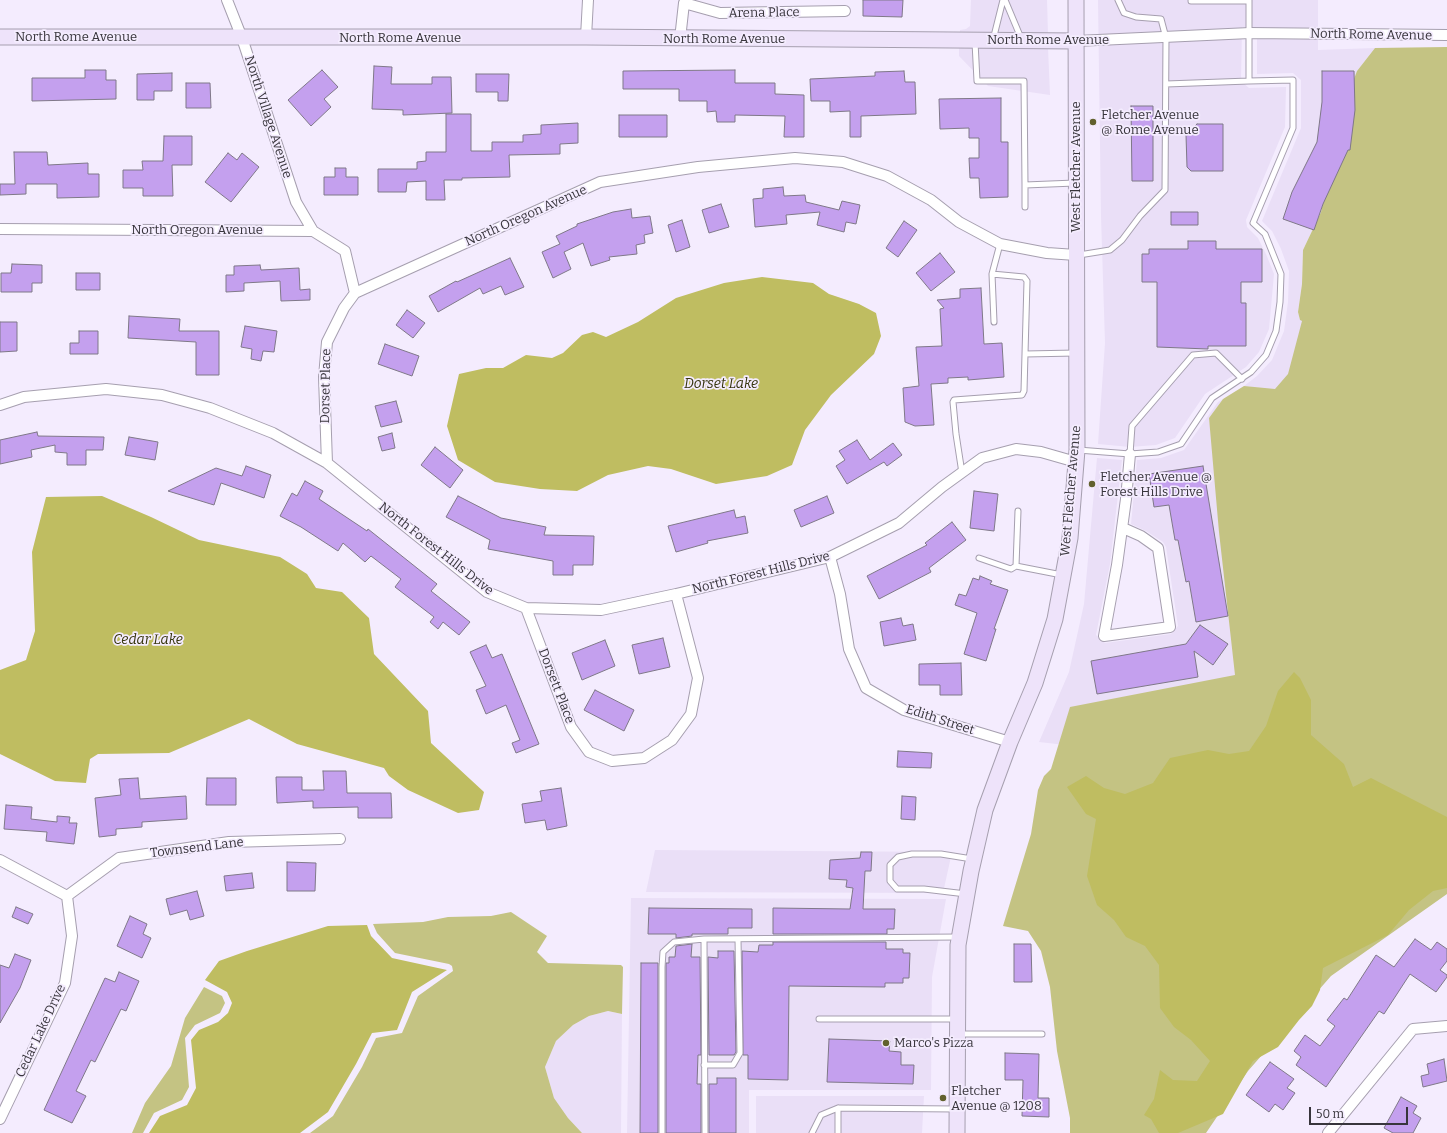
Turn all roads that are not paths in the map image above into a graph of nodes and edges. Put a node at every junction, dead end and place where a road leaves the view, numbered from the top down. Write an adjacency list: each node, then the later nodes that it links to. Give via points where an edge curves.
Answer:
1 (226, 0): 13 (street, North Village Avenue)
2 (588, 0): 14 (street)
3 (1004, 0): 18 (lane); 19 (lane)
4 (1076, 0): 20 (main road, West Fletcher Avenue)
5 (1118, 0): 15 (lane, via 1124,14 1161,19)
6 (1249, 0): 8 (lane); 10 (lane)
7 (683, 1): 9 (street, Arena Place, via 720,14); 16 (street, Arena Place)
8 (1191, 1)
9 (845, 11)
10 (1250, 33): 11 (street, North Rome Avenue); 15 (street, North Rome Avenue); 21 (lane)
11 (1447, 35)
12 (0, 37): 13 (main road, North Rome Avenue)
13 (242, 38): 14 (main road, North Rome Avenue); 27 (street, North Village Avenue, via 296,202)
14 (586, 38): 16 (main road, North Rome Avenue)
15 (1166, 38): 20 (street, North Rome Avenue); 22 (lane)
16 (680, 39): 17 (main road, North Rome Avenue)
17 (975, 40): 18 (main road, North Rome Avenue); 24 (lane, via 977,81 1024,81)
18 (993, 40): 19 (main road, North Rome Avenue)
19 (1022, 41): 20 (main road, North Rome Avenue)
20 (1076, 41): 23 (main road, West Fletcher Avenue)
21 (1249, 81): 22 (lane); 35 (lane, via 1293,80 1293,128 1253,223 1264,234 1281,274 1276,330 1266,355)
22 (1166, 84): 29 (lane, via 1165,190 1140,216 1122,240 1110,250)
23 (1076, 183): 24 (lane); 29 (main road, West Fletcher Avenue)
24 (1025, 185): 25 (lane)
25 (1025, 207)
26 (0, 228): 27 (street, North Oregon Avenue)
27 (313, 231): 31 (street, via 345,251)
28 (1000, 244): 29 (street, North Oregon Avenue, via 1048,253); 30 (lane); 31 (street, North Oregon Avenue, via 959,222 931,200 887,176 843,162 795,158 698,167 600,182)
29 (1076, 255): 33 (main road, West Fletcher Avenue)
30 (992, 274): 32 (lane); 34 (lane, via 1024,277 1027,281)
31 (355, 292): 39 (street, Dorset Place, via 327,342 324,377)
32 (994, 322)
33 (1077, 353): 34 (lane); 38 (main road, West Fletcher Avenue)
34 (1025, 354): 40 (lane, via 1022,395 954,400)
35 (1242, 379): 37 (lane, via 1212,398 1181,444 1158,452); 37 (lane, via 1216,352 1193,355 1132,426)
36 (0, 405): 39 (street, North Forest Hills Drive, via 24,397 106,389 162,395 210,408 273,433)
37 (1130, 454): 38 (lane); 42 (street)
38 (1077, 456): 40 (street, North Forest Hills Drive, via 1016,449 982,458); 46 (main road, West Fletcher Avenue, via 1070,538)
39 (327, 463): 48 (street, North Forest Hills Drive, via 487,592)
40 (962, 473): 43 (street, North Forest Hills Drive, via 899,523)
41 (1018, 511): 45 (lane)
42 (1123, 528): 42 (street, via 1110,606 1104,636 1170,627 1158,548)
43 (830, 557): 47 (street, North Forest Hills Drive); 49 (street, Edith Street, via 840,594 849,649 866,688 904,710)
44 (979, 558): 45 (lane, via 1011,569)
45 (1016, 566): 46 (lane)
46 (1063, 576): 49 (main road, West Fletcher Avenue, via 1055,619 1034,683)
47 (676, 594): 48 (street, North Forest Hills Drive, via 601,610); 48 (street, Dorsett Place, via 698,678 691,714 672,740 644,758 612,761 589,752 571,727)
48 (526, 608)
49 (1010, 742): 51 (main road, West Fletcher Avenue, via 985,810)
50 (340, 840): 54 (street, Townsend Lane, via 229,842 119,858)
51 (974, 859): 53 (main road, West Fletcher Avenue); 53 (lane, via 941,854 912,854 898,857 890,865 890,881 897,889)
52 (0, 860): 54 (street)
53 (967, 894): 55 (main road, West Fletcher Avenue)
54 (67, 896): 65 (street, Cedar Lake Drive, via 72,936 65,983)
55 (959, 937): 57 (lane); 60 (main road, West Fletcher Avenue)
56 (704, 939): 57 (lane); 62 (lane); 66 (lane, via 674,942 663,952)
57 (738, 939): 62 (lane, via 740,1053 733,1065)
58 (819, 1019): 60 (lane)
59 (1447, 1026): 71 (street, via 1413,1029)
60 (958, 1027): 61 (lane); 64 (main road, West Fletcher Avenue)
61 (1042, 1034)
62 (704, 1066): 67 (lane)
63 (838, 1108): 64 (lane); 68 (lane, via 821,1115); 69 (lane)
64 (957, 1109): 70 (main road, West Fletcher Avenue)
65 (0, 1119)
66 (662, 1133)
67 (705, 1133)
68 (812, 1133)
69 (838, 1133)
70 (957, 1133)
71 (1328, 1133)

